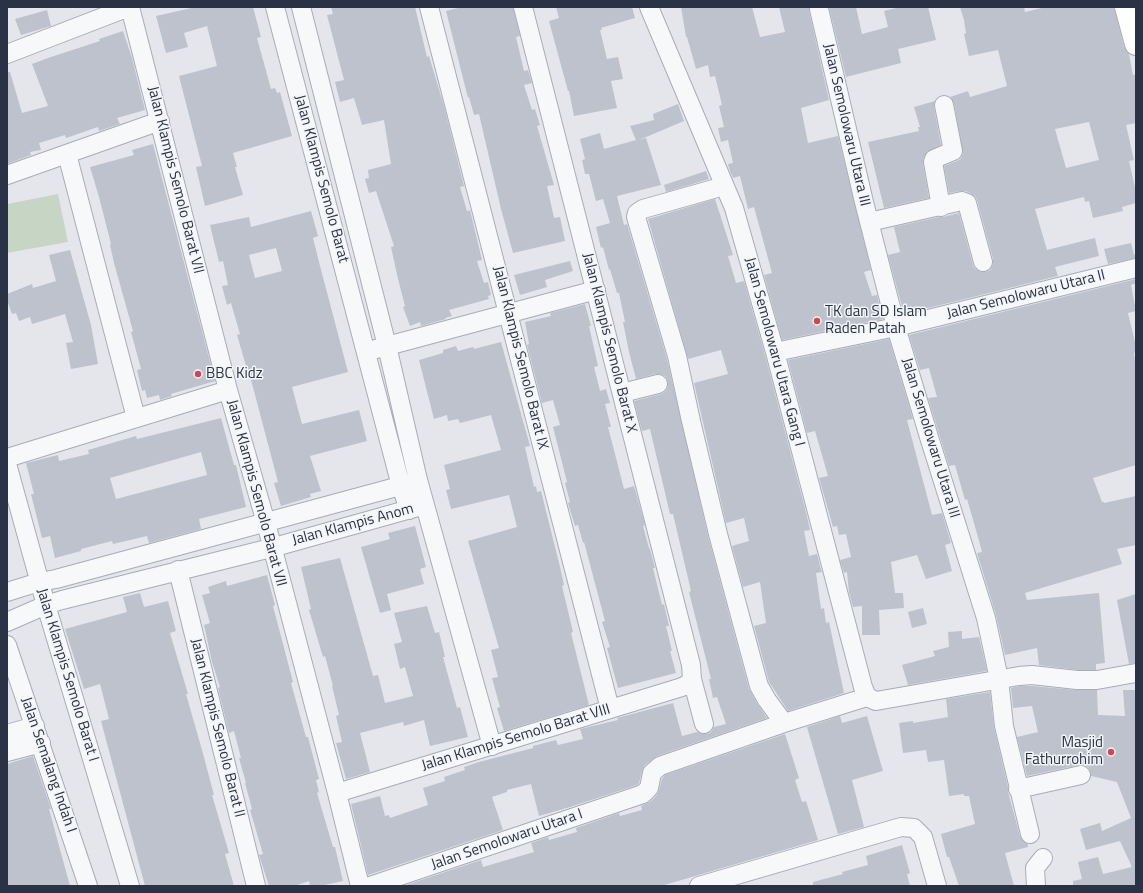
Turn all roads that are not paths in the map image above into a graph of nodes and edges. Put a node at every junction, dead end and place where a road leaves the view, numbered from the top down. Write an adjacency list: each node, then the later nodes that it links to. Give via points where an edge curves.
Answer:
1 (129, 7): 10 (street); 12 (street, Jalan Klampis Semolo Barat VII)
2 (275, 7): 24 (street, Jalan Klampis Semolo Barat)
3 (301, 7): 23 (street, Jalan Klampis Semolo Barat)
4 (429, 7): 21 (street, Jalan Klampis Semolo Barat IX)
5 (523, 7): 20 (street, Jalan Klampis Semolo Barat X)
6 (649, 7): 15 (street, Jalan Semolowaru Utara Gang I)
7 (1126, 7): 9 (main road)
8 (819, 9): 17 (street, Jalan Semolowaru Utara III)
9 (1136, 44)
10 (7, 54)
11 (944, 105): 16 (street, via 953,151 934,159 933,162)
12 (160, 121): 13 (street); 27 (street, Jalan Klampis Semolo Barat VII)
13 (67, 154): 14 (street); 29 (street)
14 (7, 175)
15 (724, 186): 25 (street, Jalan Semolowaru Utara Gang I, via 734,208); 48 (street, via 643,209 636,217 677,356 718,534 759,686)
16 (941, 207): 17 (street); 18 (street, via 962,201 967,203)
17 (869, 222): 22 (street, Jalan Semolowaru Utara III)
18 (983, 262)
19 (1136, 268): 22 (street, Jalan Semolowaru Utara II)
20 (596, 290): 21 (street); 28 (street, Jalan Klampis Semolo Barat X)
21 (508, 313): 23 (street); 47 (street, Jalan Klampis Semolo Barat IX)
22 (896, 327): 25 (street, Jalan Semolowaru Utara II); 45 (street, Jalan Semolowaru Utara III, via 986,618)
23 (387, 346): 24 (street); 32 (street, Jalan Klampis Semolo Barat)
24 (366, 352): 33 (street, Jalan Klampis Semolo Barat)
25 (775, 352): 46 (street, Jalan Semolowaru Utara Gang I, via 863,687)
26 (658, 384): 28 (street)
27 (228, 390): 29 (street); 35 (street, Jalan Klampis Semolo Barat VII)
28 (622, 393): 44 (street, Jalan Klampis Semolo Barat X, via 691,665)
29 (136, 418): 30 (street)
30 (7, 458)
31 (7, 464): 38 (street, Jalan Klampis Semolo Barat I)
32 (418, 480): 33 (street, Jalan Klampis Anom); 34 (street, Jalan Klampis Anom)
33 (401, 486): 34 (street, Jalan Klampis Semolo Barat); 35 (street, Jalan Klampis Anom)
34 (418, 507): 36 (street, Jalan Klampis Anom); 52 (street)
35 (266, 523): 36 (street, Jalan Klampis Semolo Barat VII); 38 (street, Jalan Klampis Anom)
36 (271, 548): 37 (street, Jalan Klampis Anom); 56 (street, Jalan Klampis Semolo Barat VII)
37 (178, 570): 40 (street, Jalan Klampis Anom); 61 (street, Jalan Klampis Semolo Barat II)
38 (39, 582): 39 (street, Jalan Klampis Anom); 40 (street, Jalan Klampis Semolo Barat I)
39 (7, 592)
40 (46, 605): 41 (street, Jalan Klampis Anom); 60 (street, Jalan Klampis Semolo Barat I)
41 (7, 622)
42 (7, 645): 51 (street, Jalan Semalang Indah I)
43 (1136, 673): 45 (street, via 1097,680 1032,675)
44 (692, 679): 47 (street, Jalan Klampis Semolo Barat VIII, via 682,687); 49 (street, Jalan Klampis Semolo Barat X)
45 (998, 679): 46 (street); 55 (street, Jalan Semolowaru Utara III, via 1004,726)
46 (872, 699): 48 (street)
47 (610, 709): 52 (street, Jalan Klampis Semolo Barat VIII)
48 (784, 723): 63 (street, Jalan Semolowaru Utara I, via 660,766 652,773 648,788 643,794)
49 (704, 724)
50 (7, 734): 51 (street)
51 (38, 735): 53 (street); 59 (street, Jalan Semalang Indah I)
52 (492, 746): 56 (street, Jalan Klampis Semolo Barat VIII)
53 (7, 752)
54 (1080, 775): 55 (street)
55 (1018, 789): 57 (street, Jalan Semolowaru Utara III)
56 (337, 793): 62 (street, Jalan Klampis Semolo Barat VII)
57 (1030, 834)
58 (1043, 858): 66 (street, via 1035,868)
59 (88, 886)
60 (130, 886)
61 (256, 886)
62 (360, 886)
63 (370, 886)
64 (699, 886): 65 (street, via 901,827 914,828 923,837)
65 (937, 886)
66 (1036, 886)

